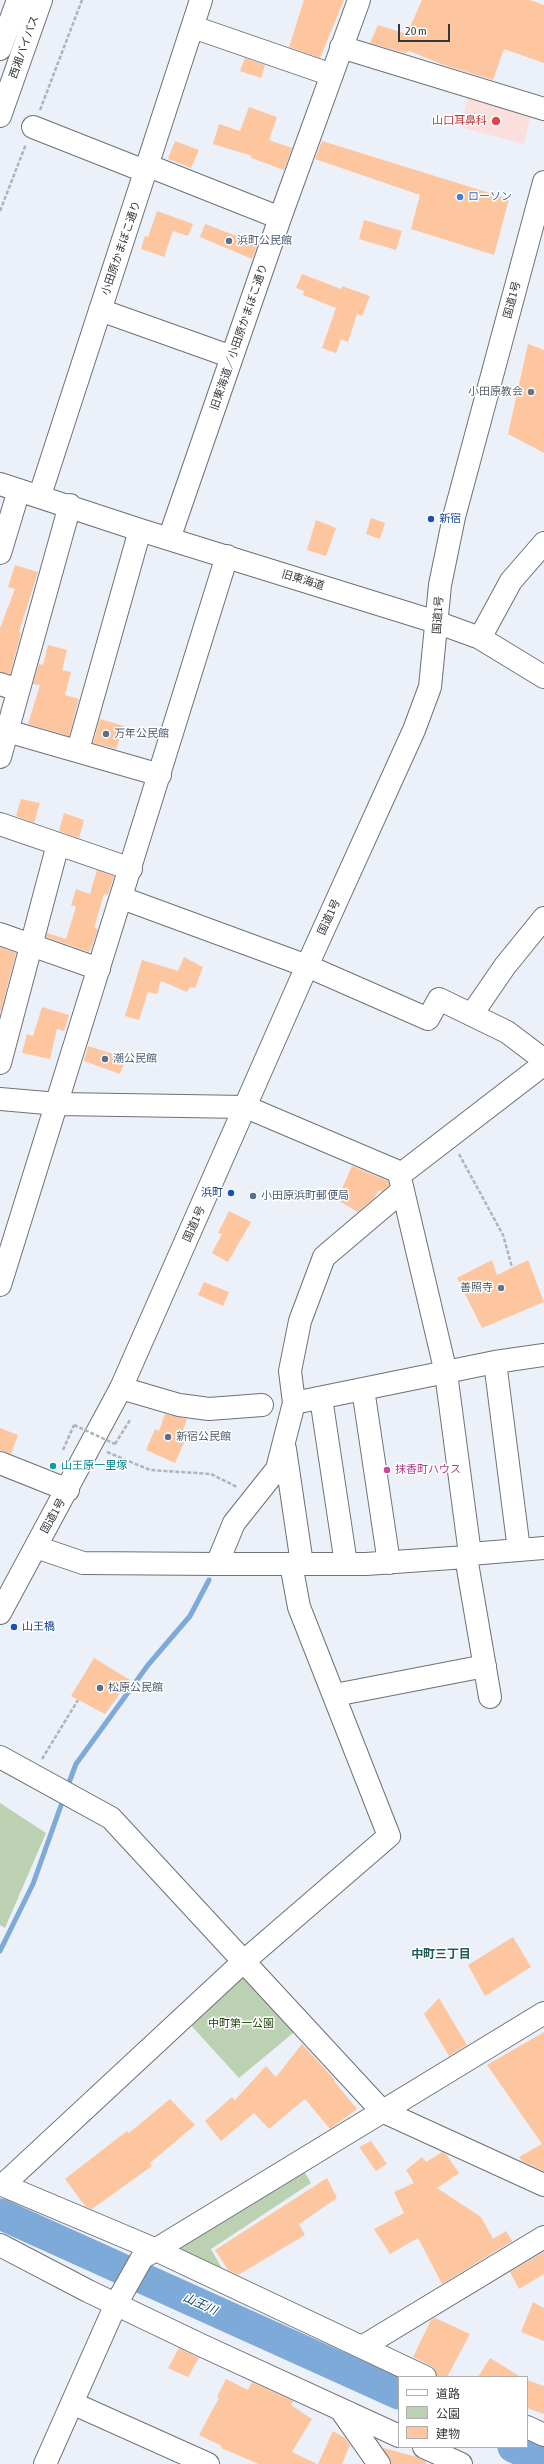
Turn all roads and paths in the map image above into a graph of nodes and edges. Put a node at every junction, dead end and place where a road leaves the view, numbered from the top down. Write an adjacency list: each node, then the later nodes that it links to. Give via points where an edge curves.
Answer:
1 (18, 0): 8 (main road, 西湘バイパス)
2 (41, 0): 11 (main road, 西湘バイパス)
3 (82, 0): 12 (path)
4 (201, 0): 6 (main road, 小田原かまぼこ通り)
5 (359, 0): 7 (main road, 旧東海道／小田原かまぼこ通り)
6 (193, 27): 9 (main road); 13 (main road, 小田原かまぼこ通り)
7 (341, 47): 9 (main road, 旧東海道／小田原かまぼこ通り); 10 (main road)
8 (0, 49)
9 (332, 75): 16 (main road, 旧東海道／小田原かまぼこ通り)
10 (544, 109)
11 (0, 116)
12 (33, 127): 13 (main road); 15 (path)
13 (148, 169): 16 (main road); 17 (main road, 小田原かまぼこ通り)
14 (544, 182): 26 (main road, 国道1号, via 454,517 440,585)
15 (0, 211)
16 (280, 218): 18 (main road, 旧東海道／小田原かまぼこ通り)
17 (100, 310): 18 (main road); 19 (main road, 小田原かまぼこ通り)
18 (232, 357): 22 (main road, 旧東海道／小田原かまぼこ通り)
19 (20, 490): 20 (main road, 旧東海道); 24 (main road, 小田原かまぼこ通り)
20 (70, 506): 21 (main road, 旧東海道); 29 (main road)
21 (140, 530): 22 (main road, 旧東海道); 31 (main road)
22 (169, 539): 25 (main road, 旧東海道)
23 (544, 543): 27 (main road, via 511,581)
24 (0, 553)
25 (227, 556): 26 (main road, 旧東海道); 33 (main road)
26 (436, 622): 27 (main road, 旧東海道); 41 (main road, 国道1号, via 430,687 414,730)
27 (480, 638): 28 (main road, 旧東海道)
28 (544, 677)
29 (9, 687): 30 (main road)
30 (7, 731): 31 (main road); 32 (main road)
31 (78, 750): 33 (main road)
32 (0, 757)
33 (160, 775): 36 (main road)
34 (0, 824): 35 (main road)
35 (58, 844): 36 (main road); 40 (main road)
36 (131, 869): 37 (main road)
37 (122, 898): 41 (main road); 42 (main road)
38 (544, 918): 43 (main road, via 505,966)
39 (0, 934): 40 (main road)
40 (31, 945): 42 (main road); 45 (main road)
41 (307, 966): 43 (main road, via 428,1019 439,999); 49 (main road, 国道1号)
42 (99, 969): 48 (main road)
43 (472, 1014): 44 (main road, via 506,1032)
44 (544, 1060)
45 (0, 1063)
46 (544, 1064): 50 (main road)
47 (0, 1099): 48 (main road)
48 (58, 1104): 49 (main road); 53 (main road)
49 (246, 1107): 51 (main road); 57 (main road, 国道1号)
50 (449, 1136): 51 (main road, via 405,1170); 52 (path, via 503,1234)
51 (401, 1181): 56 (main road); 60 (main road, via 324,1257 300,1321 290,1371)
52 (512, 1267)
53 (0, 1286)
54 (544, 1356): 55 (main road)
55 (495, 1362): 56 (main road); 71 (main road)
56 (446, 1373): 58 (main road); 72 (main road)
57 (121, 1388): 61 (main road, via 179,1405 209,1409); 64 (main road, 国道1号)
58 (363, 1389): 59 (main road); 73 (main road)
59 (321, 1398): 60 (main road); 76 (main road)
60 (294, 1403): 63 (main road)
61 (262, 1405)
62 (130, 1420): 65 (path, bridge, via 115,1444 74,1425)
63 (284, 1441): 68 (main road, via 277,1469); 75 (main road)
64 (91, 1445): 67 (main road, 国道1号); 68 (path, via 150,1470 211,1474)
65 (63, 1450)
66 (0, 1463): 67 (main road)
67 (68, 1490): 69 (main road, 国道1号)
68 (256, 1495): 74 (main road, via 234,1523)
69 (36, 1547): 74 (main road, via 83,1563); 77 (main road, 国道1号)
70 (544, 1548): 71 (main road)
71 (519, 1550): 72 (main road)
72 (468, 1556): 73 (main road); 78 (main road)
73 (389, 1562): 76 (main road)
74 (216, 1564): 75 (main road)
75 (297, 1564): 76 (main road); 79 (main road, via 299,1607)
76 (346, 1564)
77 (0, 1613)
78 (485, 1666): 79 (main road); 80 (main road)
79 (335, 1695): 84 (main road, via 389,1836)
80 (490, 1697)
81 (78, 1700): 83 (path)
82 (0, 1757): 83 (main road)
83 (39, 1779): 84 (main road, via 112,1818)
84 (243, 1962): 86 (main road); 87 (main road)
85 (544, 2013): 86 (main road)
86 (382, 2112): 88 (main road); 91 (main road)
87 (1, 2184): 91 (main road)
88 (544, 2185)
89 (544, 2237): 93 (main road)
90 (0, 2245): 92 (main road)
91 (148, 2254): 92 (main road); 93 (main road)
92 (116, 2304): 95 (main road); 96 (main road)
93 (362, 2347): 94 (main road)
94 (423, 2376)
95 (72, 2403): 101 (main road); 102 (main road)
96 (341, 2409): 99 (main road); 103 (main road)
97 (528, 2427): 98 (main road)
98 (544, 2435)
99 (398, 2436)
100 (426, 2448): 104 (main road)
101 (46, 2464)
102 (208, 2464)
103 (379, 2464)
104 (461, 2464)

